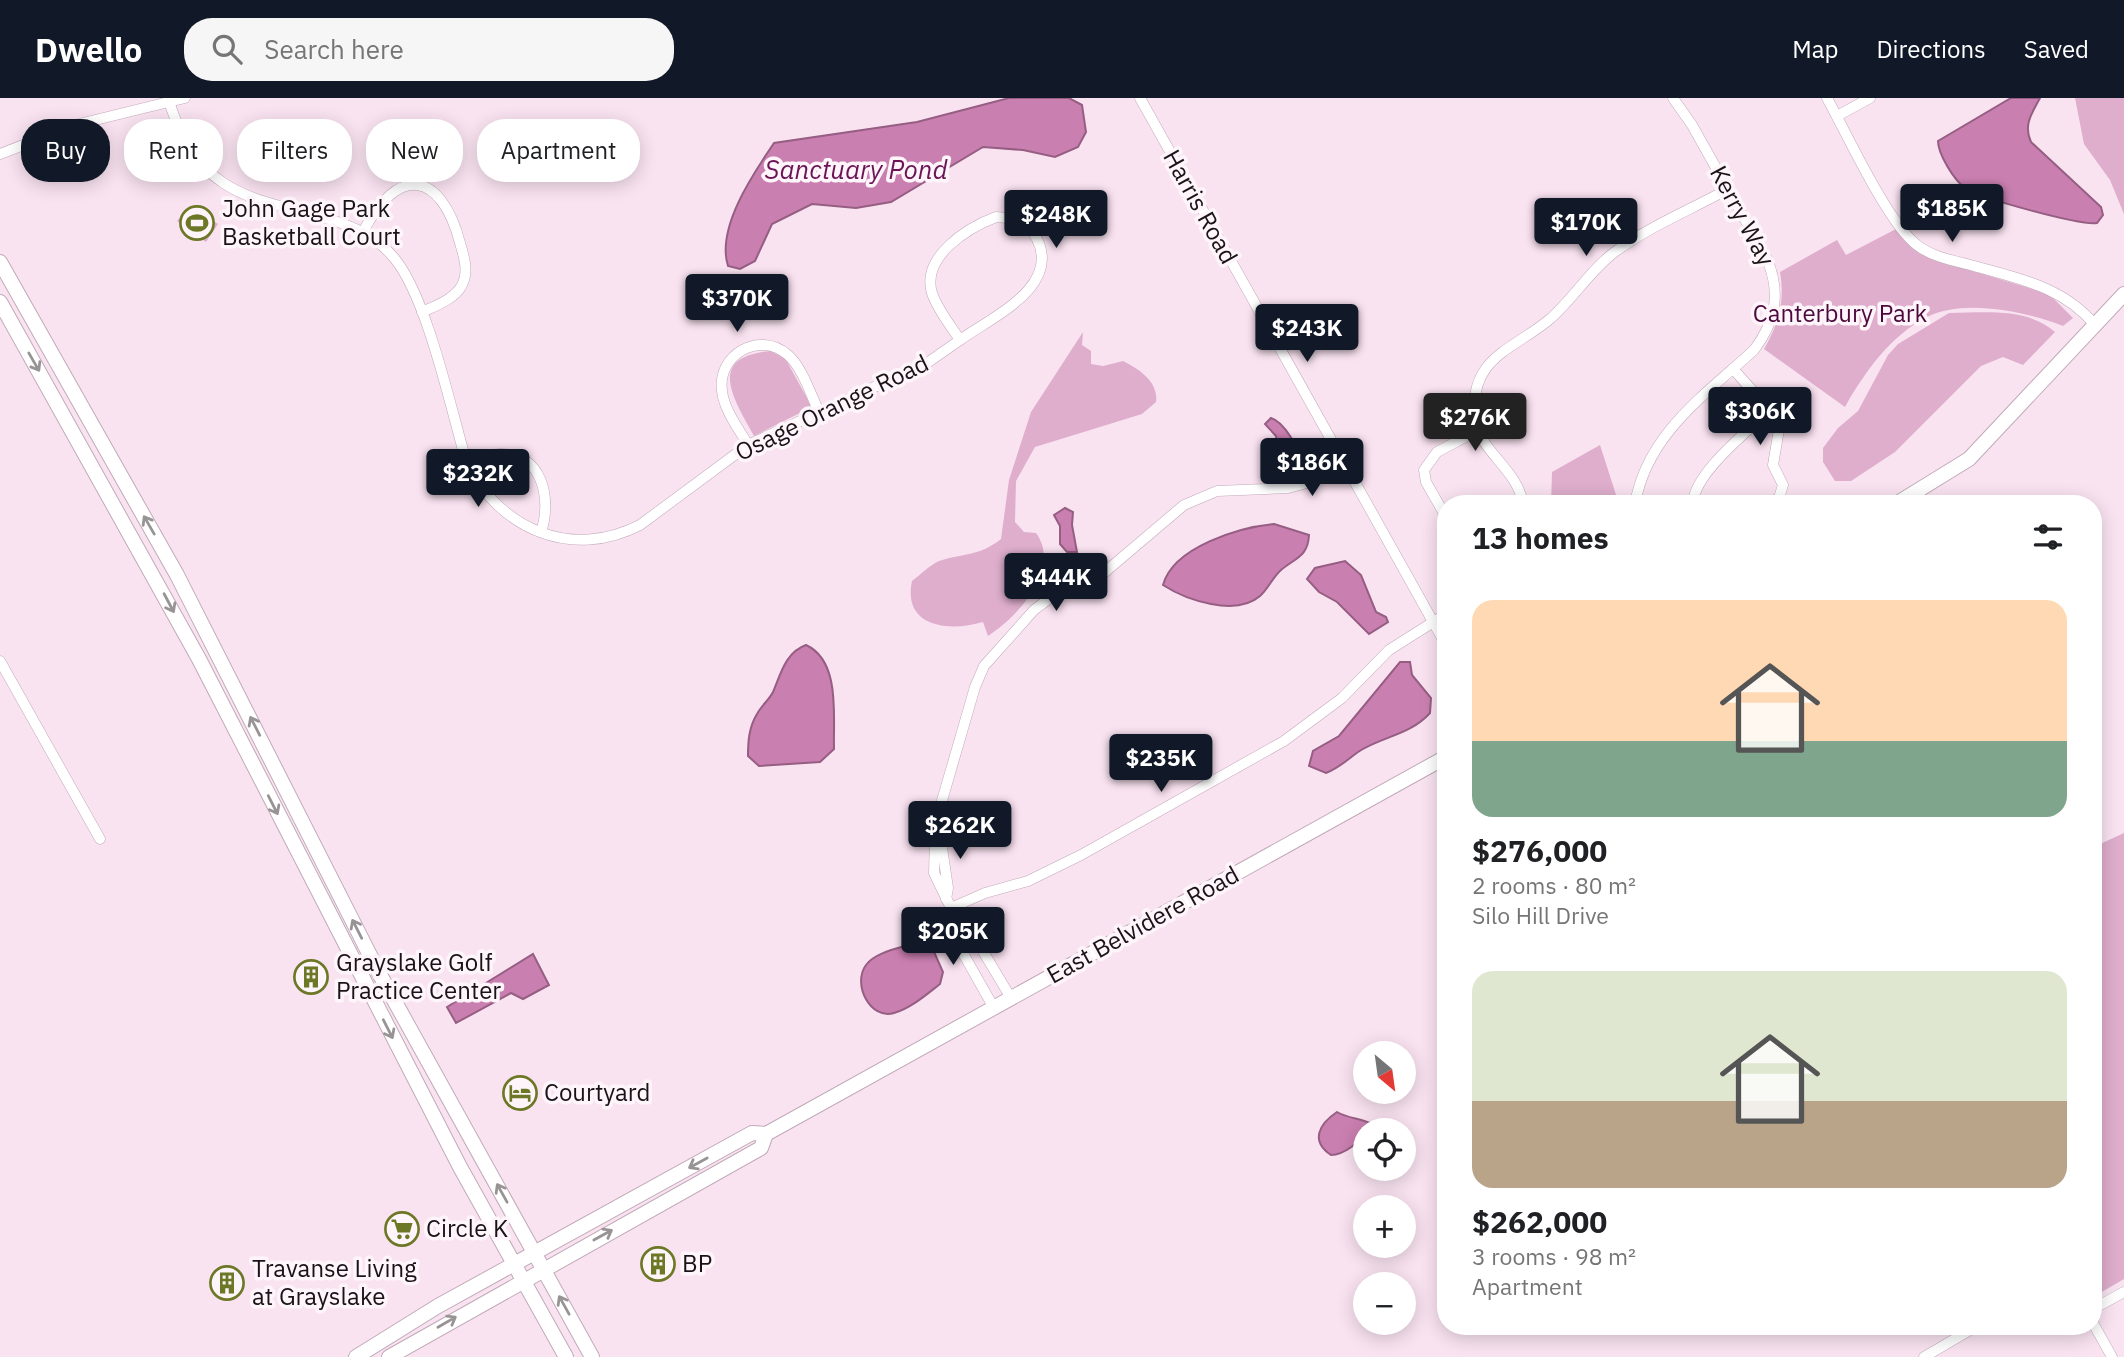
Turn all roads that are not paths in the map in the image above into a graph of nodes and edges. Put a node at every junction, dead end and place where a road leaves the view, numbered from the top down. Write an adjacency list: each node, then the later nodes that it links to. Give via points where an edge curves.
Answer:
1 (186, 98): 6 (street)
2 (1140, 98): 23 (street, Harris Road)
3 (1673, 98): 9 (street, Kerry Way)
4 (1827, 98): 7 (street)
5 (1870, 98): 7 (street)
6 (169, 102): 8 (street, via 75,125); 10 (street, Osage Orange Road, via 189,149 234,192)
7 (1837, 116): 15 (street, via 1895,222 1916,244 1942,257 2054,290 2079,306)
8 (0, 154)
9 (1728, 189): 17 (street, Kerry Way, via 1770,266 1776,302 1766,334); 20 (street, via 1618,249 1549,319 1491,359 1476,394)
10 (363, 232): 14 (street, Osage Orange Road, via 395,258); 14 (street, via 379,205 396,190 420,186 442,197 457,229 465,276 456,293)
11 (0, 261): 41 (main road, one-way to 11, via 379,973 177,575)
12 (2124, 294): 15 (main road)
13 (0, 302): 42 (main road, one-way to 42, via 200,659 415,1082)
14 (422, 312): 22 (street, Osage Orange Road)
15 (2095, 325): 28 (main road, via 1969,459)
16 (960, 340): 16 (street, Osage Orange Road, via 1035,283 1041,267 1040,247 1029,227 1009,218 988,220 954,242 934,264 932,294); 19 (street, Osage Orange Road, via 927,363)
17 (1733, 369): 18 (street); 25 (street, Kerry Way, via 1667,432 1647,461)
18 (1770, 410): 26 (street); 27 (street, via 1779,429 1773,465 1783,485)
19 (819, 412): 21 (street, Osage Orange Road); 21 (street, via 789,356 765,345 744,348 724,368 722,387 726,406)
20 (1478, 430): 24 (street, via 1513,476); 29 (street, via 1437,452 1424,470)
21 (748, 445): 30 (street, Osage Orange Road, via 624,534 582,540)
22 (467, 464): 30 (street, Osage Orange Road, via 480,488 506,515); 30 (street, via 509,454 531,466 548,506)
23 (1346, 465): 32 (street, Harris Road); 37 (street, via 1288,488 1217,491 1184,505 1105,572 1058,592 1034,610 999,646 978,678 941,804 939,826)
24 (1520, 495)
25 (1637, 495)
26 (1694, 495)
27 (1780, 495)
28 (1912, 495)
29 (1437, 501)
30 (541, 532)
31 (1437, 619): 32 (street)
32 (1433, 621): 33 (street, Harris Road); 37 (street, via 1389,650 1334,705 1284,741 1080,855 1028,881)
33 (1437, 628)
34 (0, 661): 36 (street)
35 (1437, 762): 38 (main road, East Belvidere Road)
36 (100, 839)
37 (950, 908): 38 (street, via 966,923); 39 (street, via 951,932)
38 (1011, 998): 39 (main road, East Belvidere Road)
39 (994, 1008): 40 (main road, East Belvidere Road)
40 (766, 1134): 41 (main road, East Belvidere Road, one-way to 41, via 752,1133); 43 (main road, East Belvidere Road, one-way to 40, via 761,1148)
41 (535, 1253): 42 (main road, East Belvidere Road); 43 (main road)
42 (515, 1264): 44 (main road); 49 (main road, East Belvidere Road)
43 (543, 1268): 44 (main road, East Belvidere Road); 52 (main road, one-way to 43)
44 (523, 1279): 50 (main road, East Belvidere Road, one-way to 44); 51 (main road)
45 (2124, 1292): 46 (street)
46 (2102, 1304)
47 (1961, 1335): 53 (street)
48 (2100, 1335): 54 (street)
49 (356, 1357)
50 (389, 1357)
51 (566, 1357)
52 (592, 1357)
53 (1924, 1357)
54 (2112, 1357)

